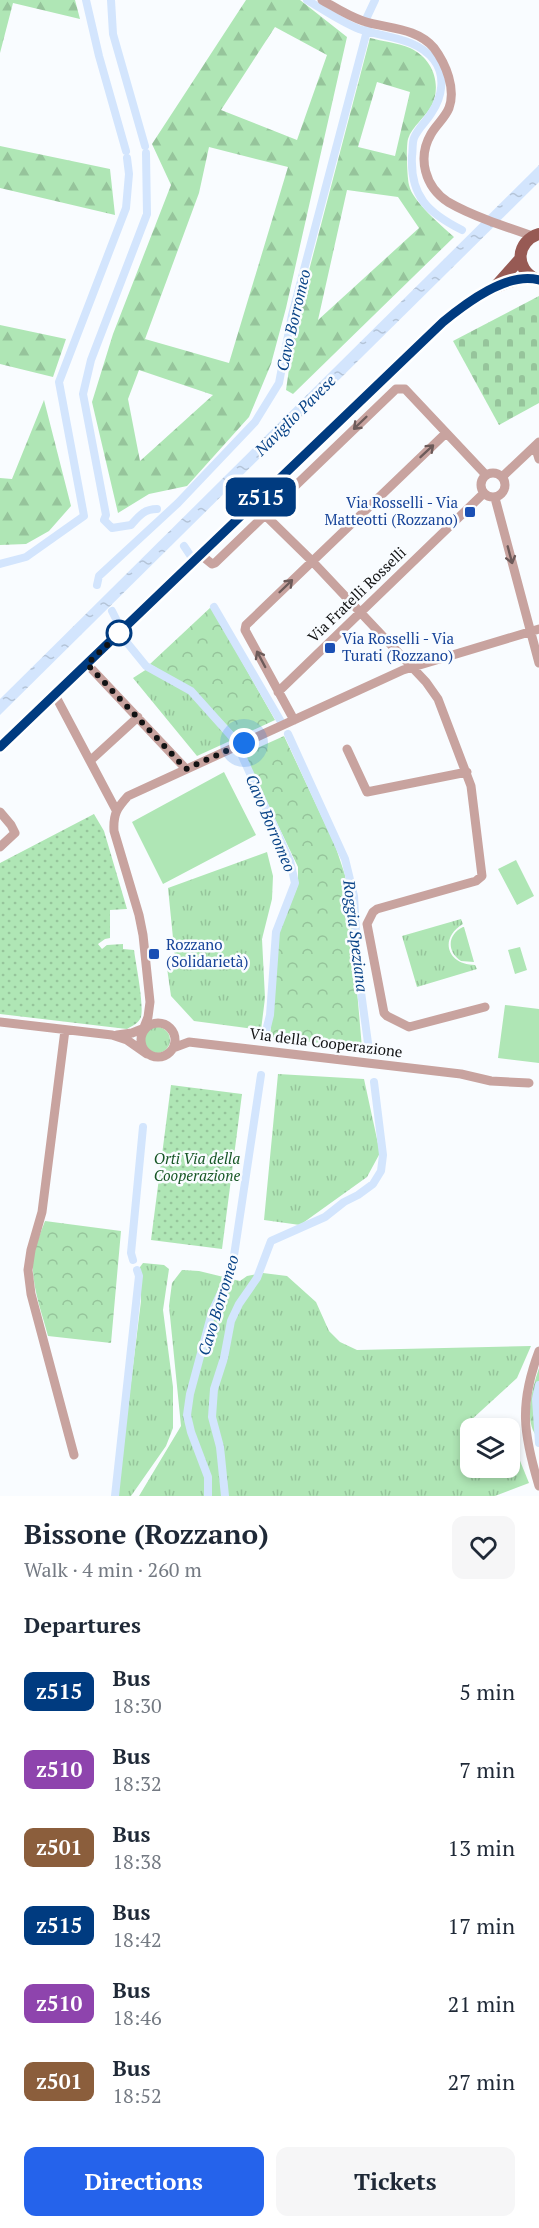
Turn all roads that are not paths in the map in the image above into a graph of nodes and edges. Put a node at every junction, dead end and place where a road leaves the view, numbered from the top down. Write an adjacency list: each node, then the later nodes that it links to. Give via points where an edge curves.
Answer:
1 (322, 0): 2 (street, via 364,21 416,35 434,49 445,67 452,96 449,109 426,146 425,172 438,194 460,208)
2 (512, 228): 3 (street); 4 (street)
3 (536, 235): 4 (main road)
4 (521, 253): 5 (main road, via 524,271); 6 (main road)
5 (535, 279): 6 (main road, via 522,278)
6 (495, 287): 9 (main road, via 443,322)
7 (447, 433): 10 (street, one-way to 10, via 405,389 396,389); 12 (street); 18 (street, one-way to 7)
8 (537, 444): 11 (street); 13 (street)
9 (315, 445): 10 (street); 17 (main road)
10 (325, 457): 16 (street)
11 (539, 459)
12 (486, 475): 13 (street, via 496,473); 14 (street, via 480,485)
13 (502, 477): 15 (street, via 505,489)
14 (483, 494): 15 (street); 19 (street, Via Fratelli Rosselli)
15 (495, 498): 20 (street, one-way to 20)
16 (264, 514): 17 (street, via 212,564); 18 (street)
17 (201, 555): 22 (main road)
18 (312, 561): 19 (street); 24 (street, one-way to 18, via 245,627)
19 (361, 613): 23 (street); 24 (street, Via Fratelli Rosselli)
20 (535, 630): 21 (street); 23 (street)
21 (539, 663)
22 (87, 664): 25 (main road); 26 (street)
23 (412, 667): 27 (street); 32 (street, via 438,699)
24 (278, 692): 27 (street)
25 (56, 695): 28 (main road); 30 (street)
26 (138, 717): 30 (street); 31 (street)
27 (294, 720): 31 (street)
28 (0, 747)
29 (347, 748): 32 (street, via 367,792)
30 (91, 760): 34 (street)
31 (186, 769): 34 (street, via 128,796)
32 (467, 772): 37 (street, via 482,876 377,909 367,924 382,1009 387,1016 409,1027)
33 (0, 812): 35 (street, via 15,833)
34 (115, 813): 36 (street, via 117,839 141,922)
35 (0, 847)
36 (150, 1002): 39 (street, via 155,1014); 41 (street)
37 (485, 1007)
38 (0, 1022): 40 (street)
39 (170, 1029): 41 (street, via 160,1023); 43 (street, Via della Cooperazione); 44 (street, via 175,1038)
40 (64, 1030): 42 (street); 48 (street, via 42,1212 28,1270)
41 (144, 1030): 42 (street); 45 (street, via 141,1044)
42 (112, 1035): 45 (street)
43 (189, 1042): 44 (street, Via della Cooperazione); 46 (street, Via della Cooperazione)
44 (173, 1048): 45 (street, via 160,1057)
45 (147, 1054)
46 (534, 1083)
47 (539, 1351): 49 (street, via 525,1404 525,1433)
48 (74, 1455)
49 (539, 1486)

